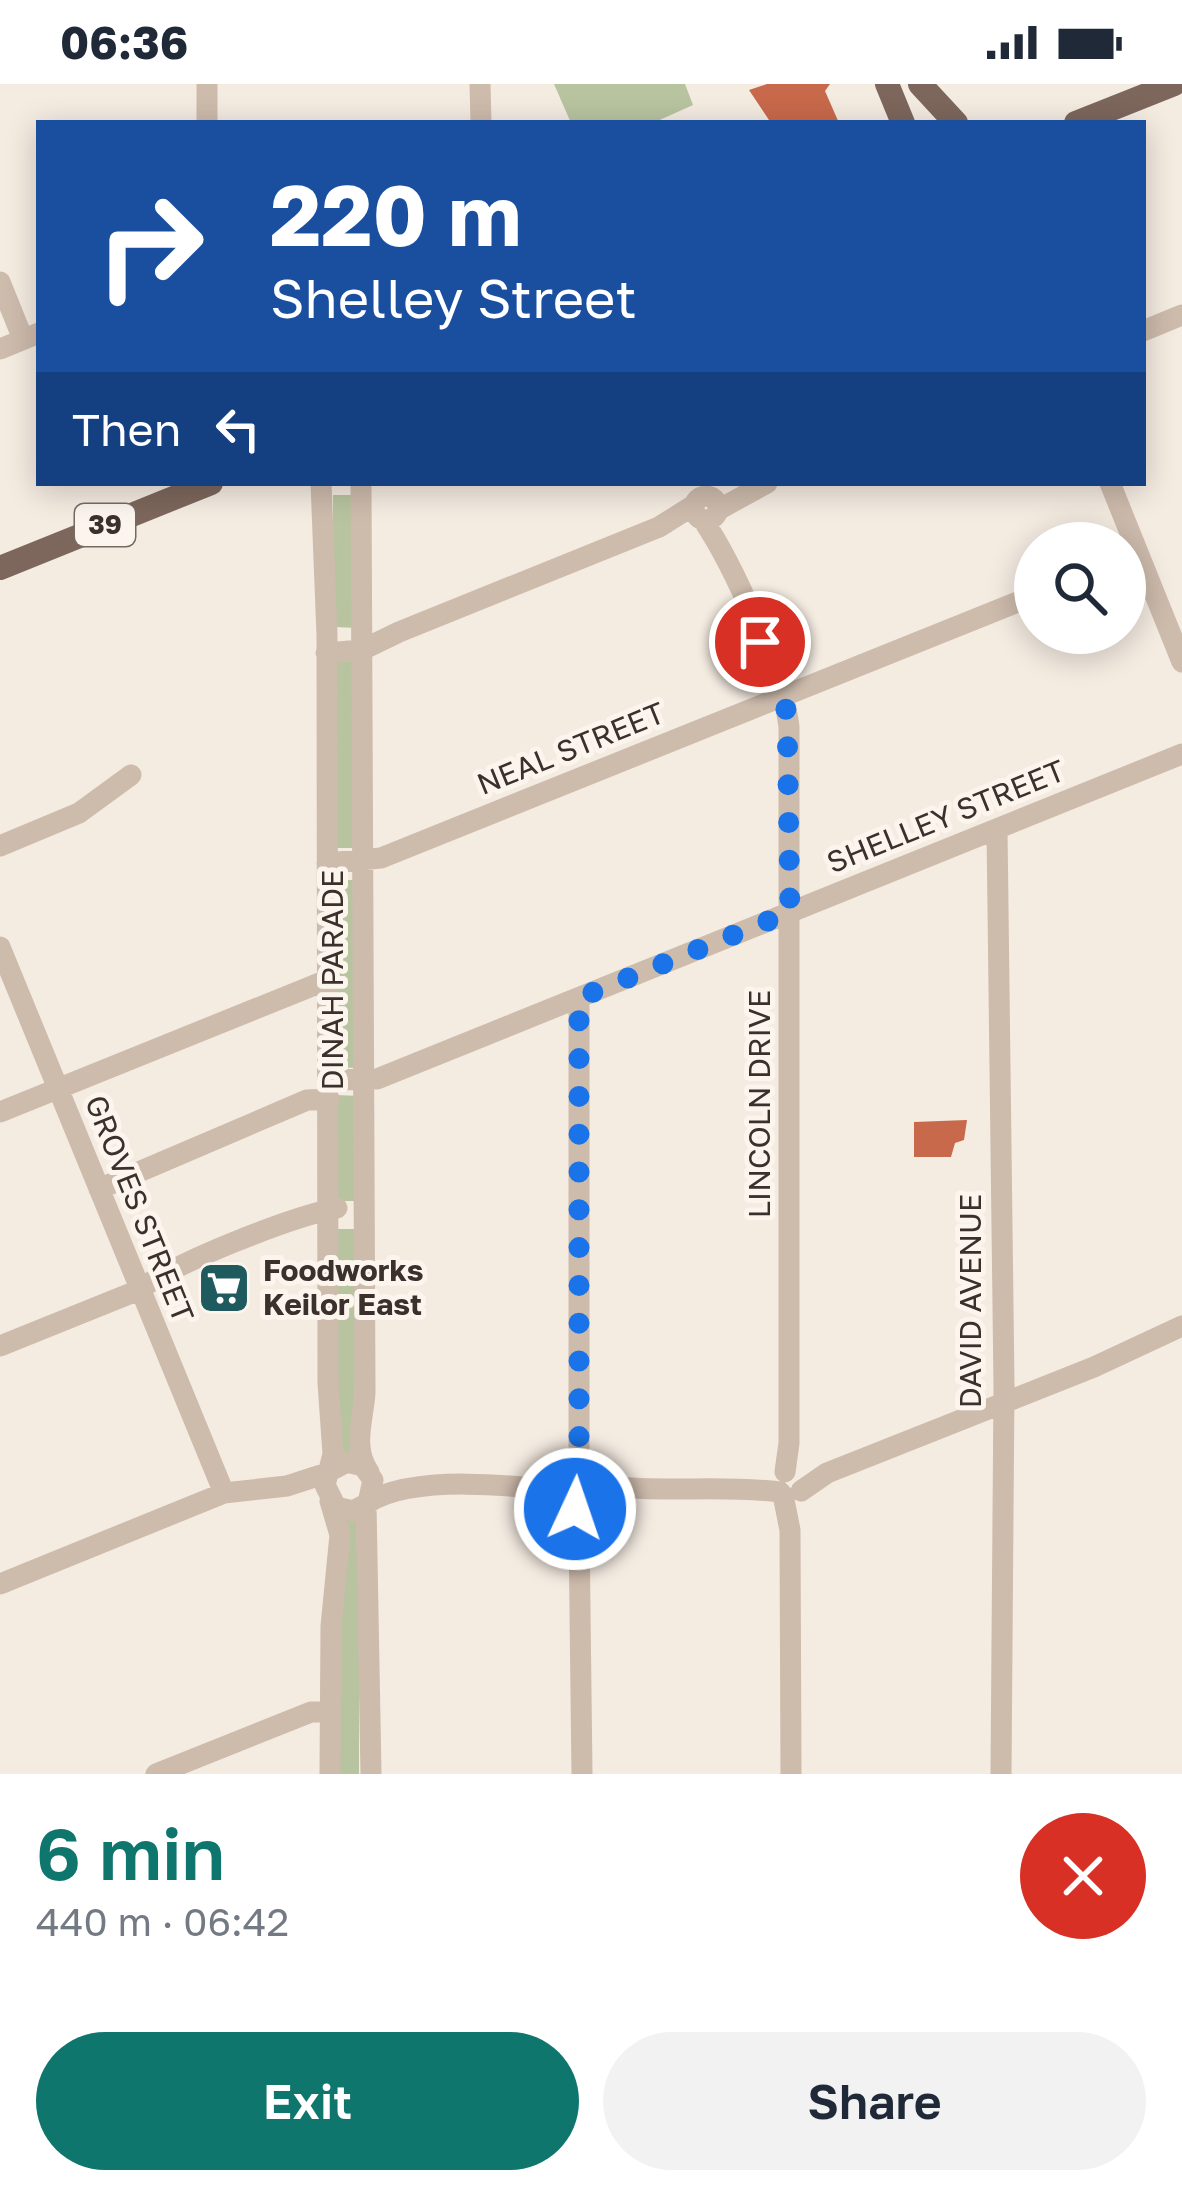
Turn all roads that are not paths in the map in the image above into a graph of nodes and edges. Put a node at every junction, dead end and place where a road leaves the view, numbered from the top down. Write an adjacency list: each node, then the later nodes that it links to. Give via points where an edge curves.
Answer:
1 (207, 84): 6 (street)
2 (480, 84): 7 (street)
3 (887, 84): 8 (main road)
4 (919, 84): 9 (main road); 10 (main road)
5 (1174, 84): 11 (main road)
6 (207, 120)
7 (481, 120)
8 (901, 120)
9 (933, 120)
10 (953, 120)
11 (1084, 120)
12 (0, 282): 15 (street)
13 (1182, 315): 14 (street)
14 (1146, 330)
15 (31, 336): 16 (street)
16 (0, 349)
17 (204, 486): 24 (main road, 39)
18 (321, 486): 28 (street, DINAH PARADE)
19 (361, 486): 27 (street, DINAH PARADE)
20 (761, 486): 22 (street)
21 (1111, 486): 23 (street)
22 (704, 503): 27 (street); 30 (street, LINCOLN DRIVE)
23 (1122, 522)
24 (0, 568)
25 (1146, 586): 29 (street)
26 (1014, 603): 30 (street, NEAL STREET)
27 (363, 642): 28 (street); 36 (street, DINAH PARADE)
28 (326, 644): 35 (street, DINAH PARADE)
29 (1182, 662)
30 (783, 696): 36 (street, NEAL STREET); 37 (street, LINCOLN DRIVE)
31 (1182, 754): 33 (street, SHELLEY STREET)
32 (130, 775): 34 (street, via 79,813)
33 (997, 829): 37 (street, SHELLEY STREET); 51 (street, DAVID AVENUE)
34 (0, 846)
35 (327, 863): 36 (street, NEAL STREET); 39 (street, DINAH PARADE)
36 (363, 863): 41 (street, DINAH PARADE)
37 (790, 912): 40 (street, SHELLEY STREET); 54 (street, LINCOLN DRIVE)
38 (0, 946): 42 (street, GROVES STREET)
39 (327, 980): 42 (street); 43 (street, DINAH PARADE)
40 (579, 998): 41 (street, SHELLEY STREET); 57 (street)
41 (363, 1082): 43 (street, SHELLEY STREET); 47 (street, DINAH PARADE)
42 (58, 1089): 44 (street); 45 (street, GROVES STREET)
43 (328, 1089): 45 (street, SHELLEY STREET); 46 (street, DINAH PARADE)
44 (0, 1112)
45 (99, 1189): 48 (street, GROVES STREET)
46 (329, 1209): 47 (street, via 348,1206); 48 (street); 52 (street, DINAH PARADE)
47 (363, 1217): 53 (street, DINAH PARADE, via 358,1438)
48 (140, 1290): 50 (street); 58 (street, GROVES STREET)
49 (1176, 1332): 51 (street)
50 (0, 1346)
51 (1001, 1404): 54 (street); 68 (street, DAVID AVENUE)
52 (331, 1471): 53 (street, via 355,1462); 55 (street); 59 (street)
53 (370, 1473): 56 (street); 60 (street)
54 (790, 1484): 57 (street); 67 (street, LINCOLN DRIVE)
55 (286, 1486): 58 (street); 59 (street)
56 (408, 1487): 57 (street); 60 (street)
57 (579, 1487): 66 (street)
58 (224, 1493): 61 (street)
59 (329, 1500): 60 (street, via 344,1510); 62 (street, via 340,1535)
60 (367, 1504): 65 (street)
61 (0, 1584)
62 (331, 1712): 63 (street, via 311,1712); 64 (street)
63 (156, 1774)
64 (330, 1774)
65 (371, 1774)
66 (582, 1774)
67 (791, 1774)
68 (1001, 1774)

